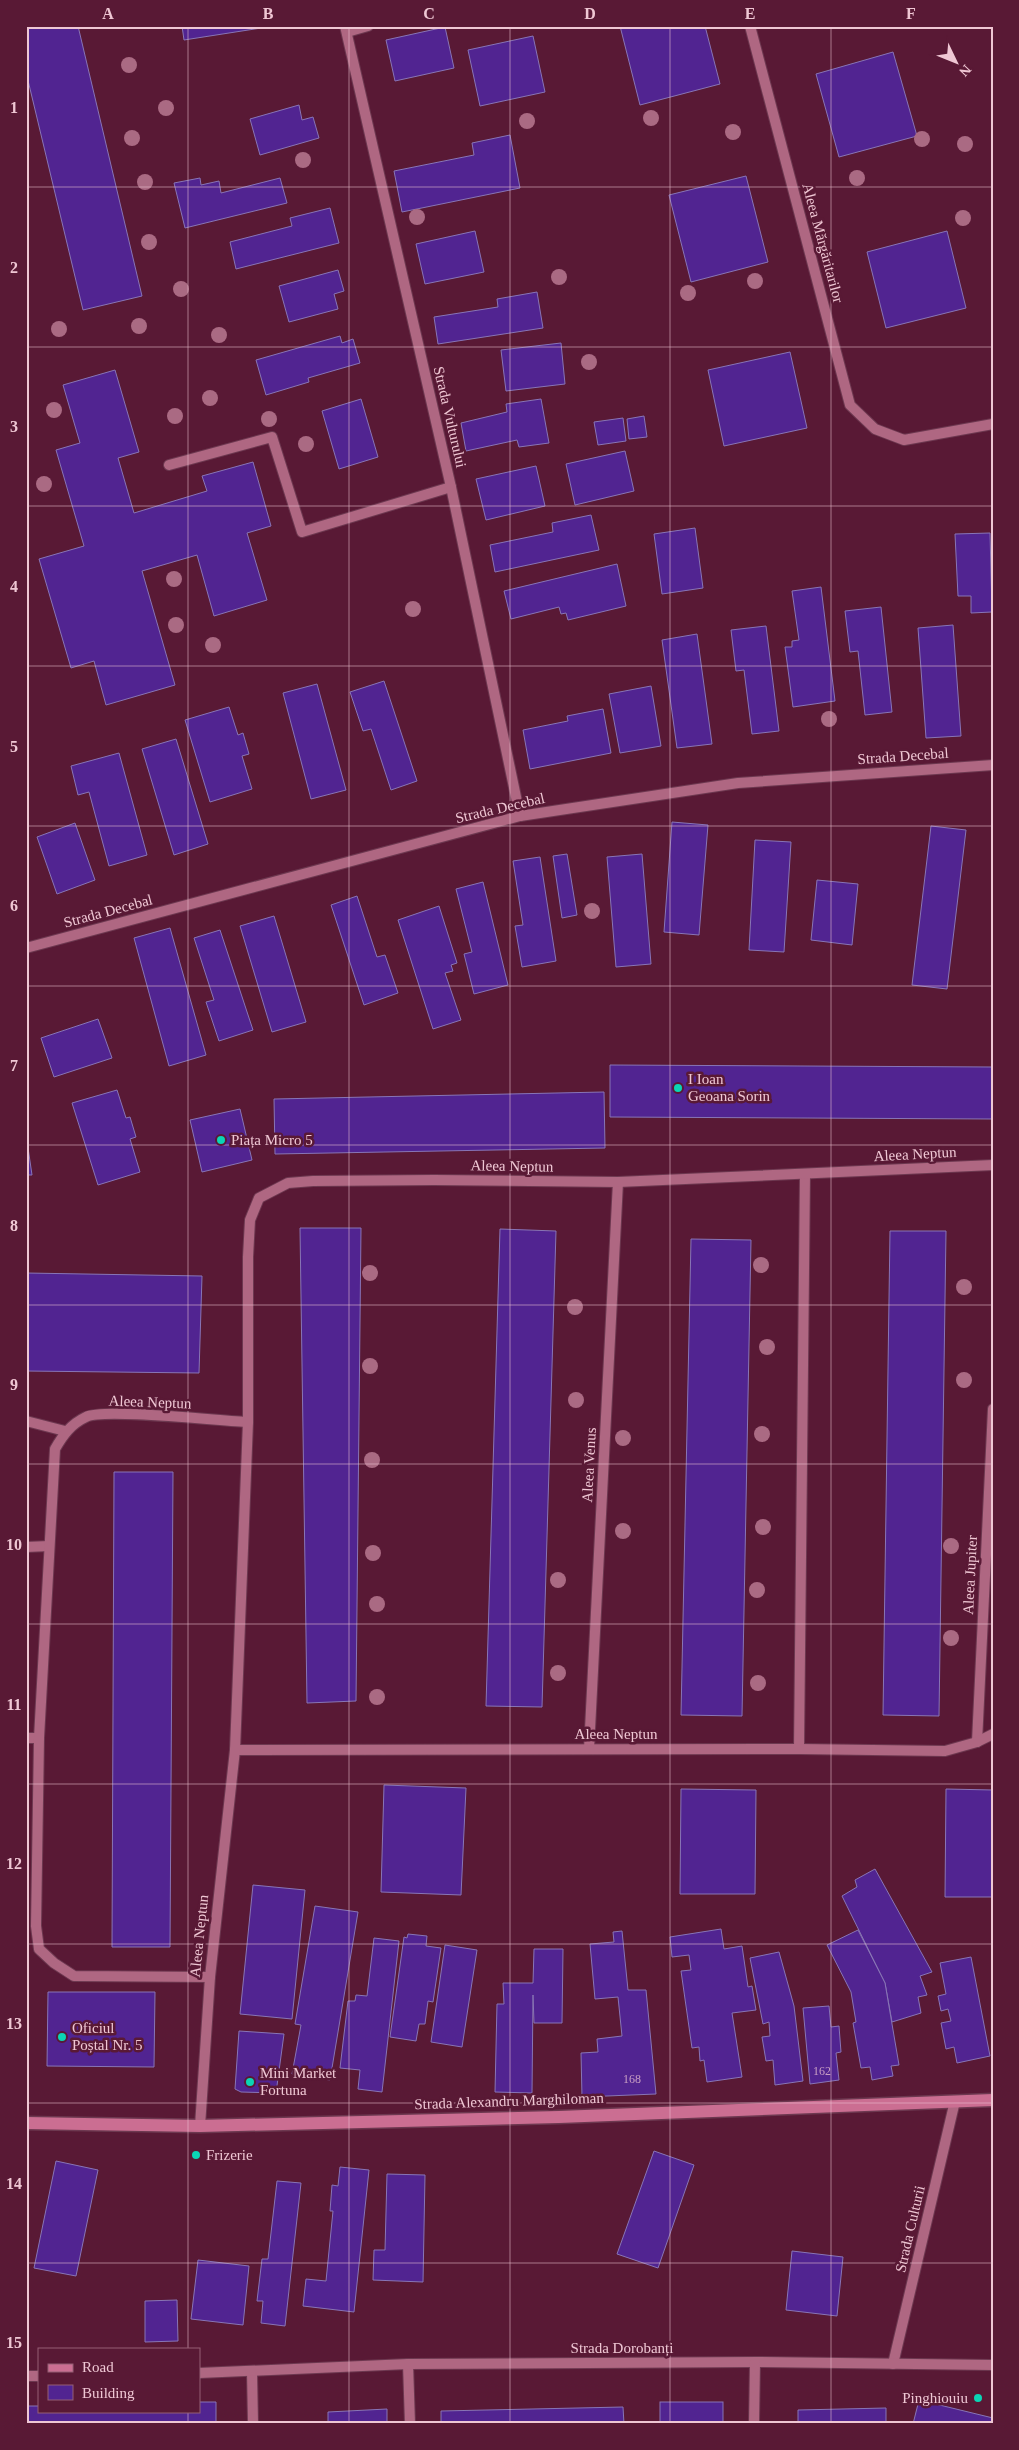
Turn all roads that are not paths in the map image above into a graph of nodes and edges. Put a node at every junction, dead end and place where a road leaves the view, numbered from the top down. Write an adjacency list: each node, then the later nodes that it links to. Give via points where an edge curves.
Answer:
1 (368, 26): 3 (street)
2 (750, 26): 4 (street, Aleea Mărgăritarilor, via 850,405 875,429 904,440)
3 (346, 29): 6 (street, Strada Vulturului)
4 (993, 424)
5 (169, 465): 6 (street, via 272,437 302,532)
6 (451, 487): 8 (street, Strada Vulturului)
7 (993, 765): 8 (street, Strada Decebal, via 738,783)
8 (520, 816): 9 (street, Strada Decebal)
9 (26, 948)
10 (993, 1165): 11 (street, Aleea Neptun)
11 (805, 1174): 12 (street, Aleea Neptun); 23 (street)
12 (618, 1182): 15 (street, Aleea Neptun, via 313,1181 288,1183 259,1198 250,1220 248,1257); 25 (street, Aleea Venus)
13 (993, 1409): 22 (street, Aleea Jupiter)
14 (26, 1421): 16 (street)
15 (248, 1422): 16 (street, Aleea Neptun, via 112,1414 88,1416); 24 (street, Aleea Neptun)
16 (65, 1431): 17 (street, via 55,1449)
17 (49, 1546): 18 (street); 21 (street)
18 (26, 1547)
19 (993, 1734): 22 (street, Aleea Neptun)
20 (26, 1738): 21 (street)
21 (39, 1738): 26 (street, via 36,1926 39,1949 74,1976)
22 (977, 1742): 23 (street, Aleea Neptun, via 945,1751)
23 (798, 1749): 25 (street, Aleea Neptun)
24 (235, 1750): 25 (street, Aleea Neptun); 26 (street, Aleea Neptun)
25 (589, 1750)
26 (210, 1977): 30 (street, Aleea Neptun)
27 (993, 2100): 28 (main road, Strada Alexandru Marghiloman)
28 (955, 2101): 30 (main road, Strada Alexandru Marghiloman, via 549,2117); 33 (street, Strada Culturii)
29 (26, 2123): 30 (main road, Strada Alexandru Marghiloman)
30 (200, 2126)
31 (755, 2362): 32 (street, Strada Dorobanți); 33 (street, Strada Dorobanți); 39 (street)
32 (408, 2364): 35 (street, Strada Dorobanți); 38 (street)
33 (893, 2364): 34 (street, Strada Dorobanți)
34 (993, 2365)
35 (252, 2372): 36 (street, Strada Dorobanți); 37 (street)
36 (200, 2373)
37 (253, 2424)
38 (410, 2424)
39 (754, 2424)

